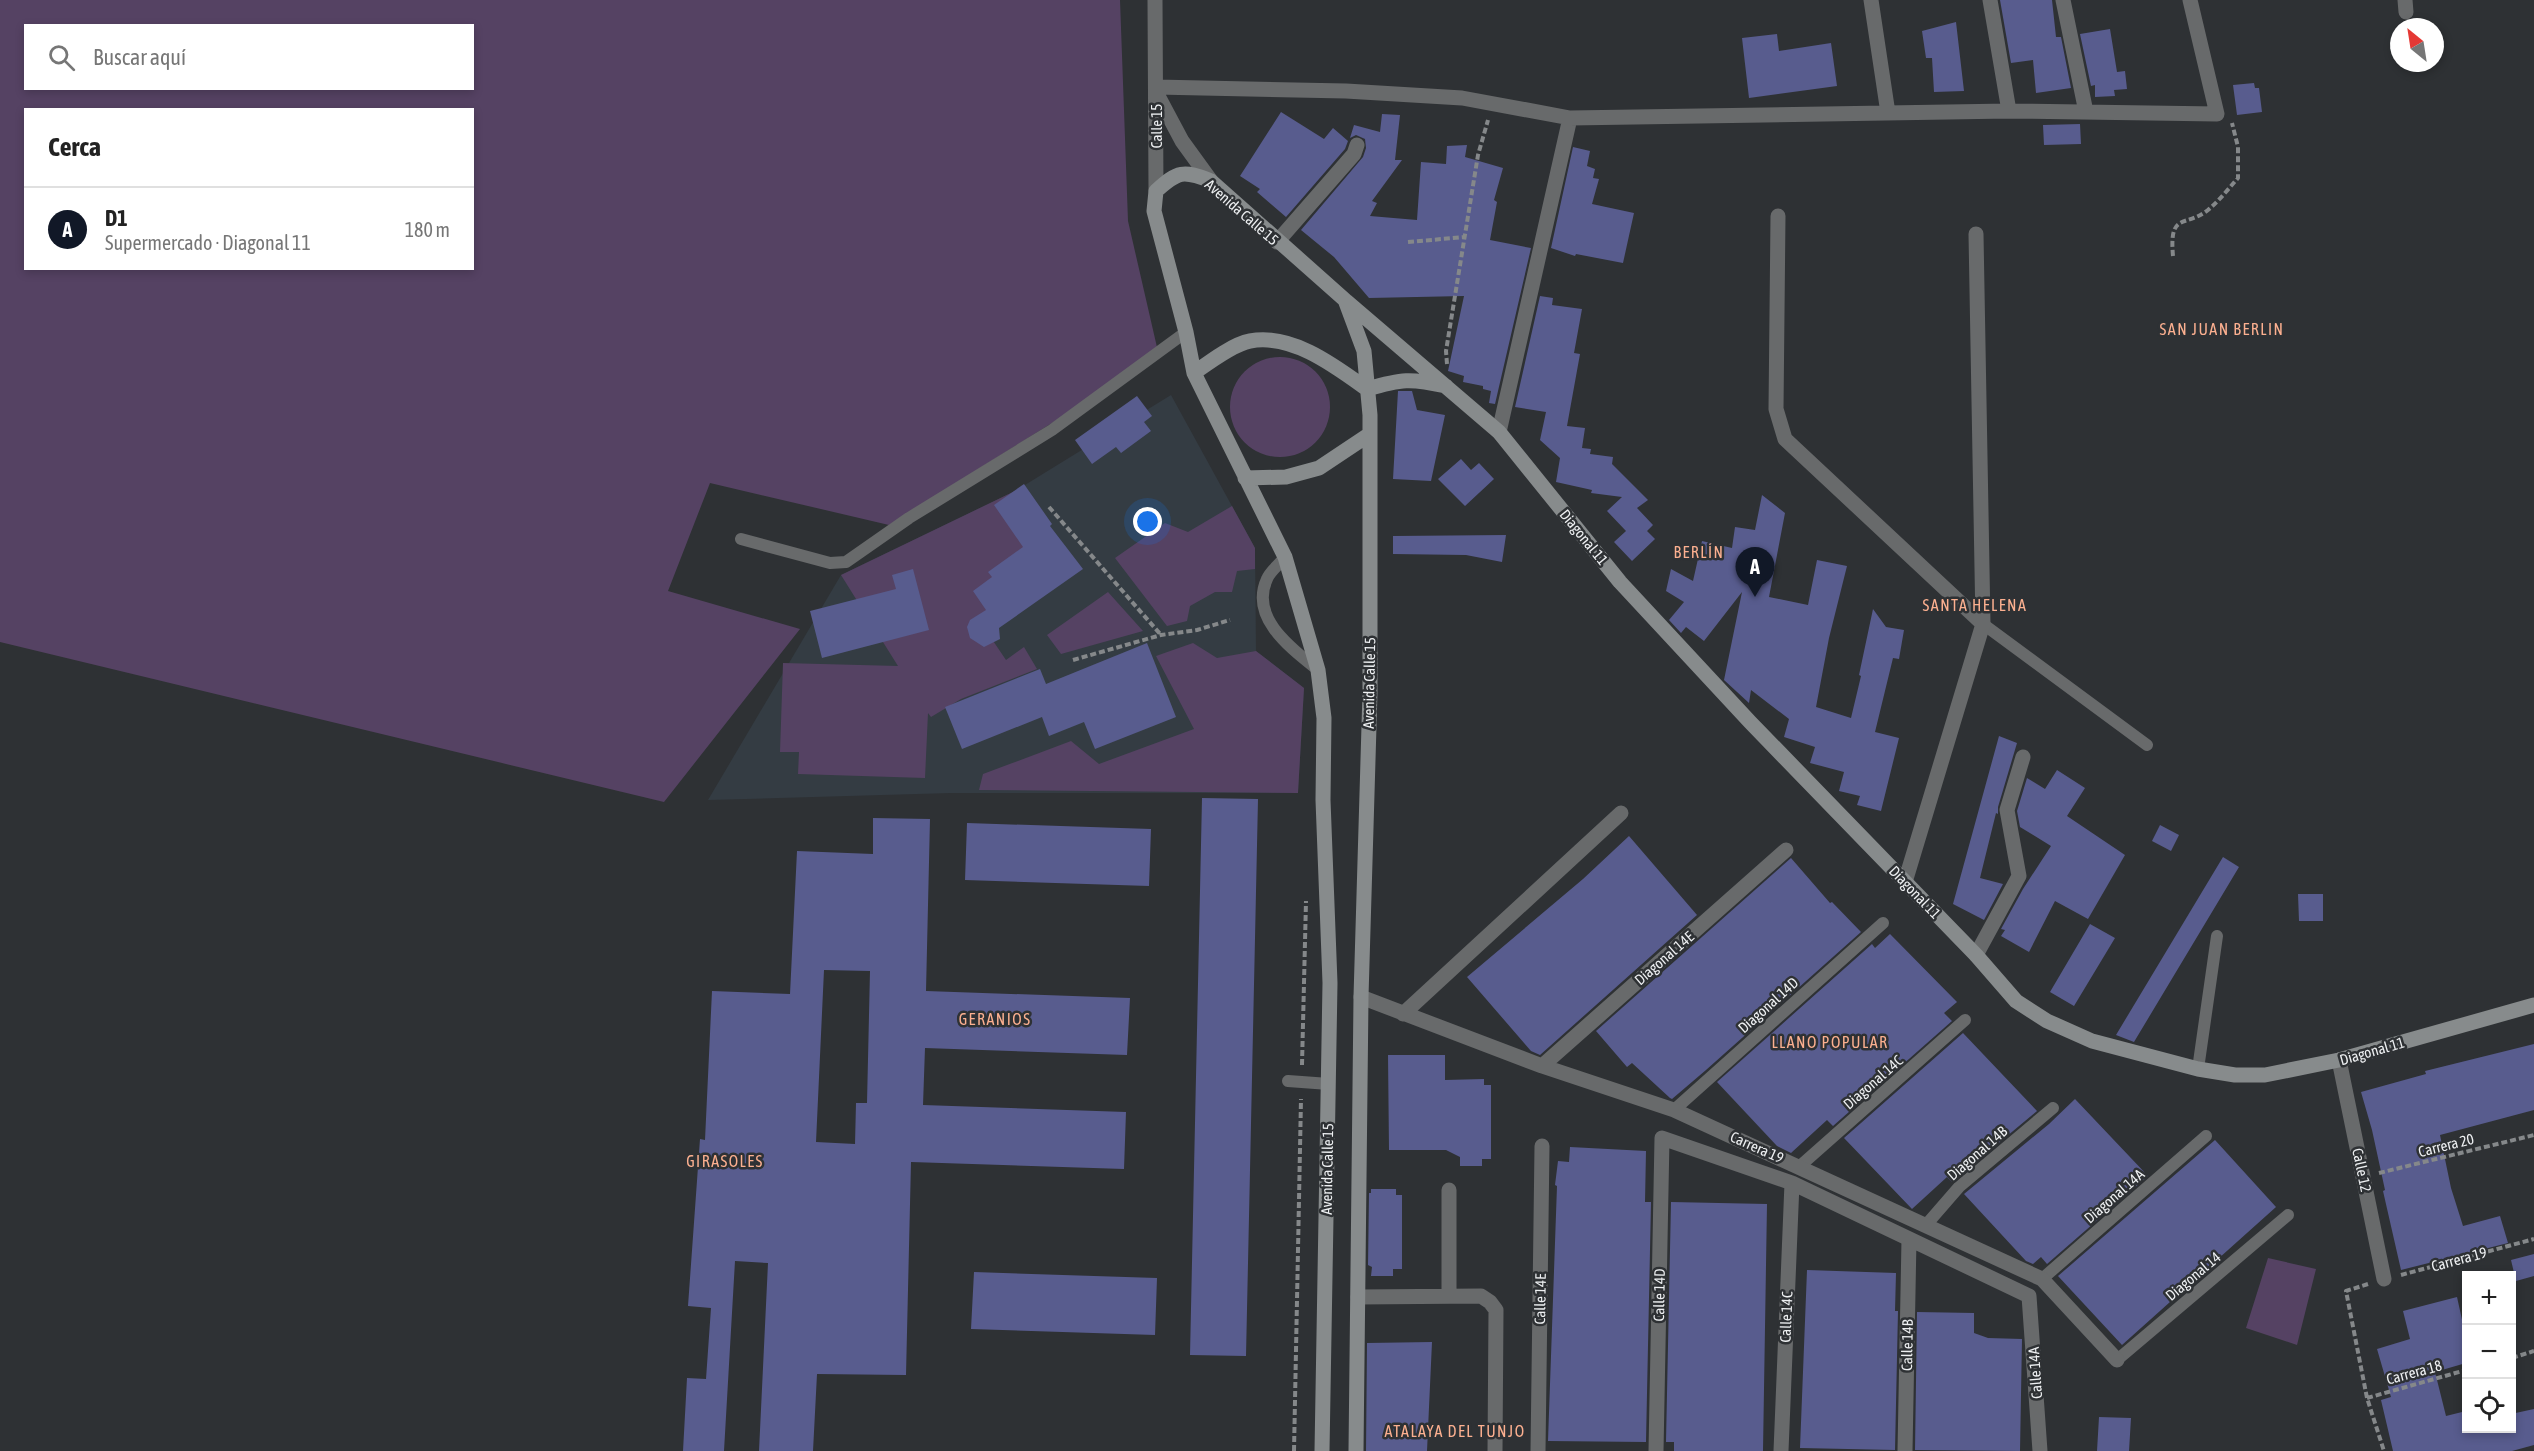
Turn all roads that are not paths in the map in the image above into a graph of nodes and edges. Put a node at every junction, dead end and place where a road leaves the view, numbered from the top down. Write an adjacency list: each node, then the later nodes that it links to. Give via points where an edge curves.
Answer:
1 (1155, 0): 6 (street)
2 (1871, 0): 9 (street)
3 (1990, 0): 7 (street)
4 (2063, 0): 8 (street)
5 (2190, 0): 8 (street, via 2217,114)
6 (1156, 90): 10 (street, via 1346,91 1462,98); 12 (street, Calle 15, via 1182,141); 13 (street, Calle 15)
7 (2009, 111): 8 (street); 9 (street)
8 (2086, 112)
9 (1888, 113): 10 (street)
10 (1570, 118): 22 (street)
11 (1357, 145): 16 (street, via 1354,154)
12 (1211, 181): 13 (main road, Avenida Calle 15, via 1190,172 1174,175); 16 (main road, Avenida Calle 15)
13 (1156, 191): 18 (main road, Avenida Calle 15, via 1154,211)
14 (1778, 216): 27 (street, via 1776,409 1785,439)
15 (1976, 234): 27 (street)
16 (1278, 242): 17 (main road, Avenida Calle 15)
17 (1345, 300): 20 (main road, Diagonal 11); 21 (main road, Avenida Calle 15, via 1364,351)
18 (1186, 332): 19 (main road, Avenida Calle 15); 25 (lane, via 1052,430 909,518 846,562 830,563)
19 (1194, 373): 21 (main road, via 1249,341 1272,341 1320,356); 24 (main road, Avenida Calle 15)
20 (1448, 386): 21 (main road, via 1415,379); 22 (main road, Diagonal 11)
21 (1367, 389): 23 (main road, Avenida Calle 15)
22 (1499, 432): 33 (main road, Diagonal 11, via 1620,582)
23 (1370, 434): 24 (main road, via 1319,468 1286,477); 37 (main road, Avenida Calle 15, via 1370,692)
24 (1245, 478): 26 (main road, Avenida Calle 15)
25 (741, 539)
26 (1285, 558): 28 (main road, Avenida Calle 15); 28 (lane, via 1267,579 1263,600 1272,628 1283,642)
27 (1983, 624): 29 (lane); 33 (street)
28 (1318, 670): 45 (main road, Avenida Calle 15, via 1324,718)
29 (2147, 745)
30 (2023, 757): 36 (street, via 2007,810 2019,876)
31 (1621, 813): 39 (street)
32 (1786, 850): 42 (street, Diagonal 14E)
33 (1905, 882): 36 (main road, Diagonal 11)
34 (1883, 922): 47 (lane, Diagonal 14D)
35 (2217, 936): 43 (lane)
36 (1976, 955): 43 (main road, Diagonal 11, via 2016,1001 2047,1021 2092,1041)
37 (1361, 997): 39 (street, Carrera 19); 59 (main road, Avenida Calle 15)
38 (2534, 1005): 41 (main road, Diagonal 11)
39 (1403, 1014): 42 (street, Carrera 19)
40 (1965, 1020): 50 (lane, Diagonal 14C)
41 (2339, 1060): 43 (main road, Diagonal 11, via 2265,1075); 57 (street, Calle 12)
42 (1542, 1066): 47 (street, Carrera 19)
43 (2198, 1069)
44 (1288, 1080): 45 (lane)
45 (1329, 1084): 61 (main road, Avenida Calle 15)
46 (2053, 1108): 54 (lane, Diagonal 14B, via 1959,1187)
47 (1674, 1110): 50 (street, Carrera 19)
48 (2206, 1136): 56 (lane, Diagonal 14A)
49 (1542, 1146): 64 (street, Calle 14E)
50 (1800, 1166): 54 (street, Carrera 19)
51 (1792, 1183): 55 (street); 65 (street, Calle 14D, via 1662,1138); 66 (street, Calle 14C)
52 (1449, 1190): 58 (street)
53 (2288, 1215): 60 (lane, Diagonal 14)
54 (1926, 1225): 56 (street, Carrera 19)
55 (1909, 1239): 67 (street, Calle 14B); 68 (street, Calle 14A, via 2029,1296)
56 (2042, 1279): 60 (street, Carrera 19)
57 (2384, 1279)
58 (1449, 1296): 59 (street); 63 (street, via 1481,1296 1496,1310)
59 (1358, 1297): 62 (main road, Avenida Calle 15)
60 (2117, 1360)
61 (1322, 1451)
62 (1356, 1451)
63 (1495, 1451)
64 (1538, 1451)
65 (1656, 1451)
66 (1781, 1451)
67 (1905, 1451)
68 (2040, 1451)

